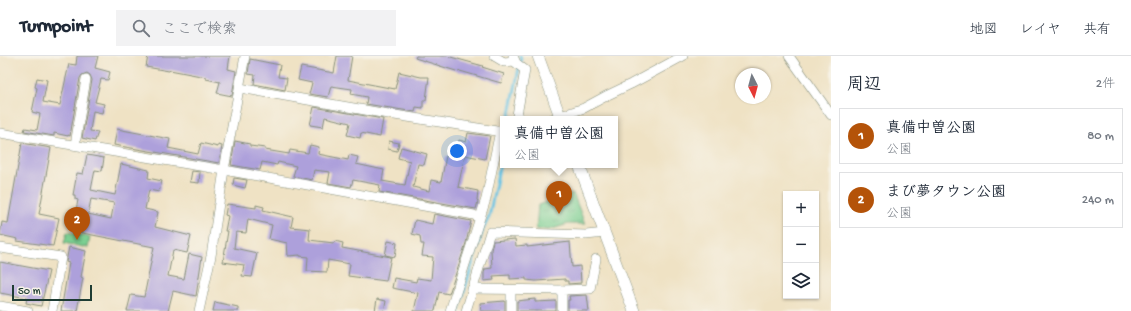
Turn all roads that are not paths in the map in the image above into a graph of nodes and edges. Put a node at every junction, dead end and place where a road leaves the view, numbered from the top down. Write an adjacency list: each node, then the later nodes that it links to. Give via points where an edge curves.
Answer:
1 (245, 56): 8 (street)
2 (494, 56): 6 (street, via 504,62)
3 (538, 56): 11 (street)
4 (683, 56): 12 (street, via 584,108)
5 (789, 56): 9 (street)
6 (516, 62): 10 (street, via 525,70)
7 (86, 79): 16 (street)
8 (240, 88): 13 (street); 18 (street)
9 (831, 115)
10 (517, 116)
11 (557, 116)
12 (563, 116)
13 (500, 132)
14 (0, 133): 16 (street)
15 (500, 140): 19 (street)
16 (75, 145): 18 (street)
17 (580, 168): 20 (street)
18 (224, 170): 19 (street); 29 (street, via 211,256)
19 (480, 218): 30 (street)
20 (605, 233): 23 (street, via 490,232); 34 (street)
21 (0, 248): 28 (street, via 61,257)
22 (596, 259): 25 (street, via 590,289)
23 (472, 289): 24 (street); 31 (street)
24 (511, 290): 25 (street); 32 (street)
25 (562, 290): 33 (street)
26 (0, 306): 27 (street)
27 (28, 311)
28 (52, 311)
29 (199, 311)
30 (450, 311)
31 (466, 311)
32 (511, 311)
33 (562, 311)
34 (634, 311)

